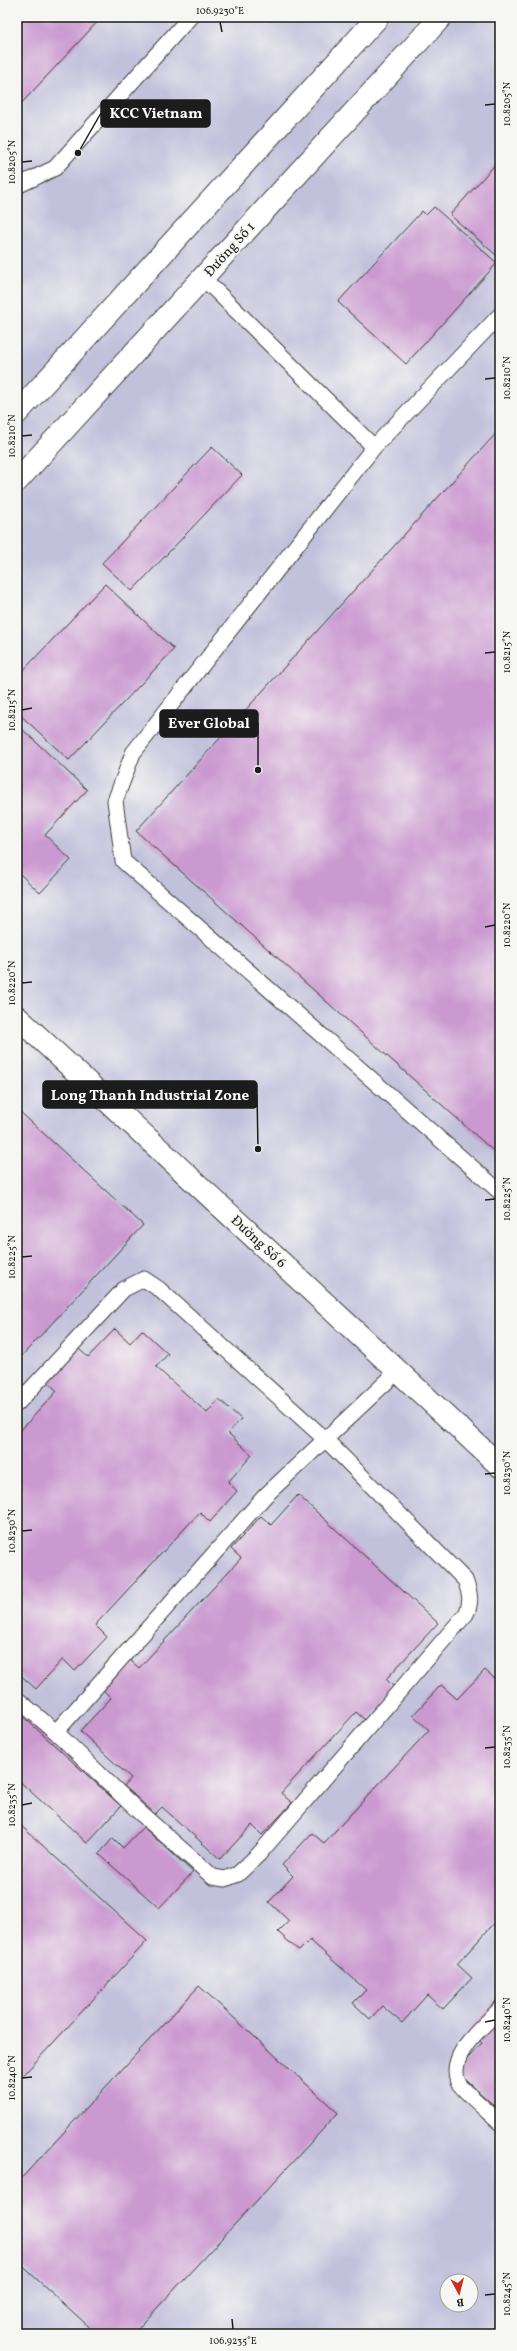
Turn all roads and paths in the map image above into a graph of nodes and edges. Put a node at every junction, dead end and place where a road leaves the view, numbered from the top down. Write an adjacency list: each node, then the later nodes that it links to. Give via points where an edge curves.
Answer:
1 (190, 17): 4 (lane, via 55,168)
2 (378, 17): 7 (street)
3 (441, 17): 5 (street, Đường Số 1)
4 (17, 186)
5 (203, 278): 8 (lane); 9 (street, Đường Số 1)
6 (500, 315): 8 (lane)
7 (17, 413)
8 (374, 448): 11 (lane, via 133,753 115,801 123,861)
9 (17, 482)
10 (17, 1017): 12 (street, Đường Số 6)
11 (500, 1192)
12 (398, 1371): 14 (lane); 15 (street, Đường Số 6)
13 (17, 1404): 14 (lane, via 124,1290 144,1279 159,1289)
14 (325, 1440): 17 (lane, via 265,1496); 17 (lane, via 465,1580 470,1594 470,1607 259,1854 238,1874 225,1879 213,1876 138,1811)
15 (500, 1466)
16 (17, 1699): 17 (lane)
17 (56, 1732)
18 (500, 2009): 19 (lane, via 459,2055 456,2065 458,2083)
19 (500, 2123)

